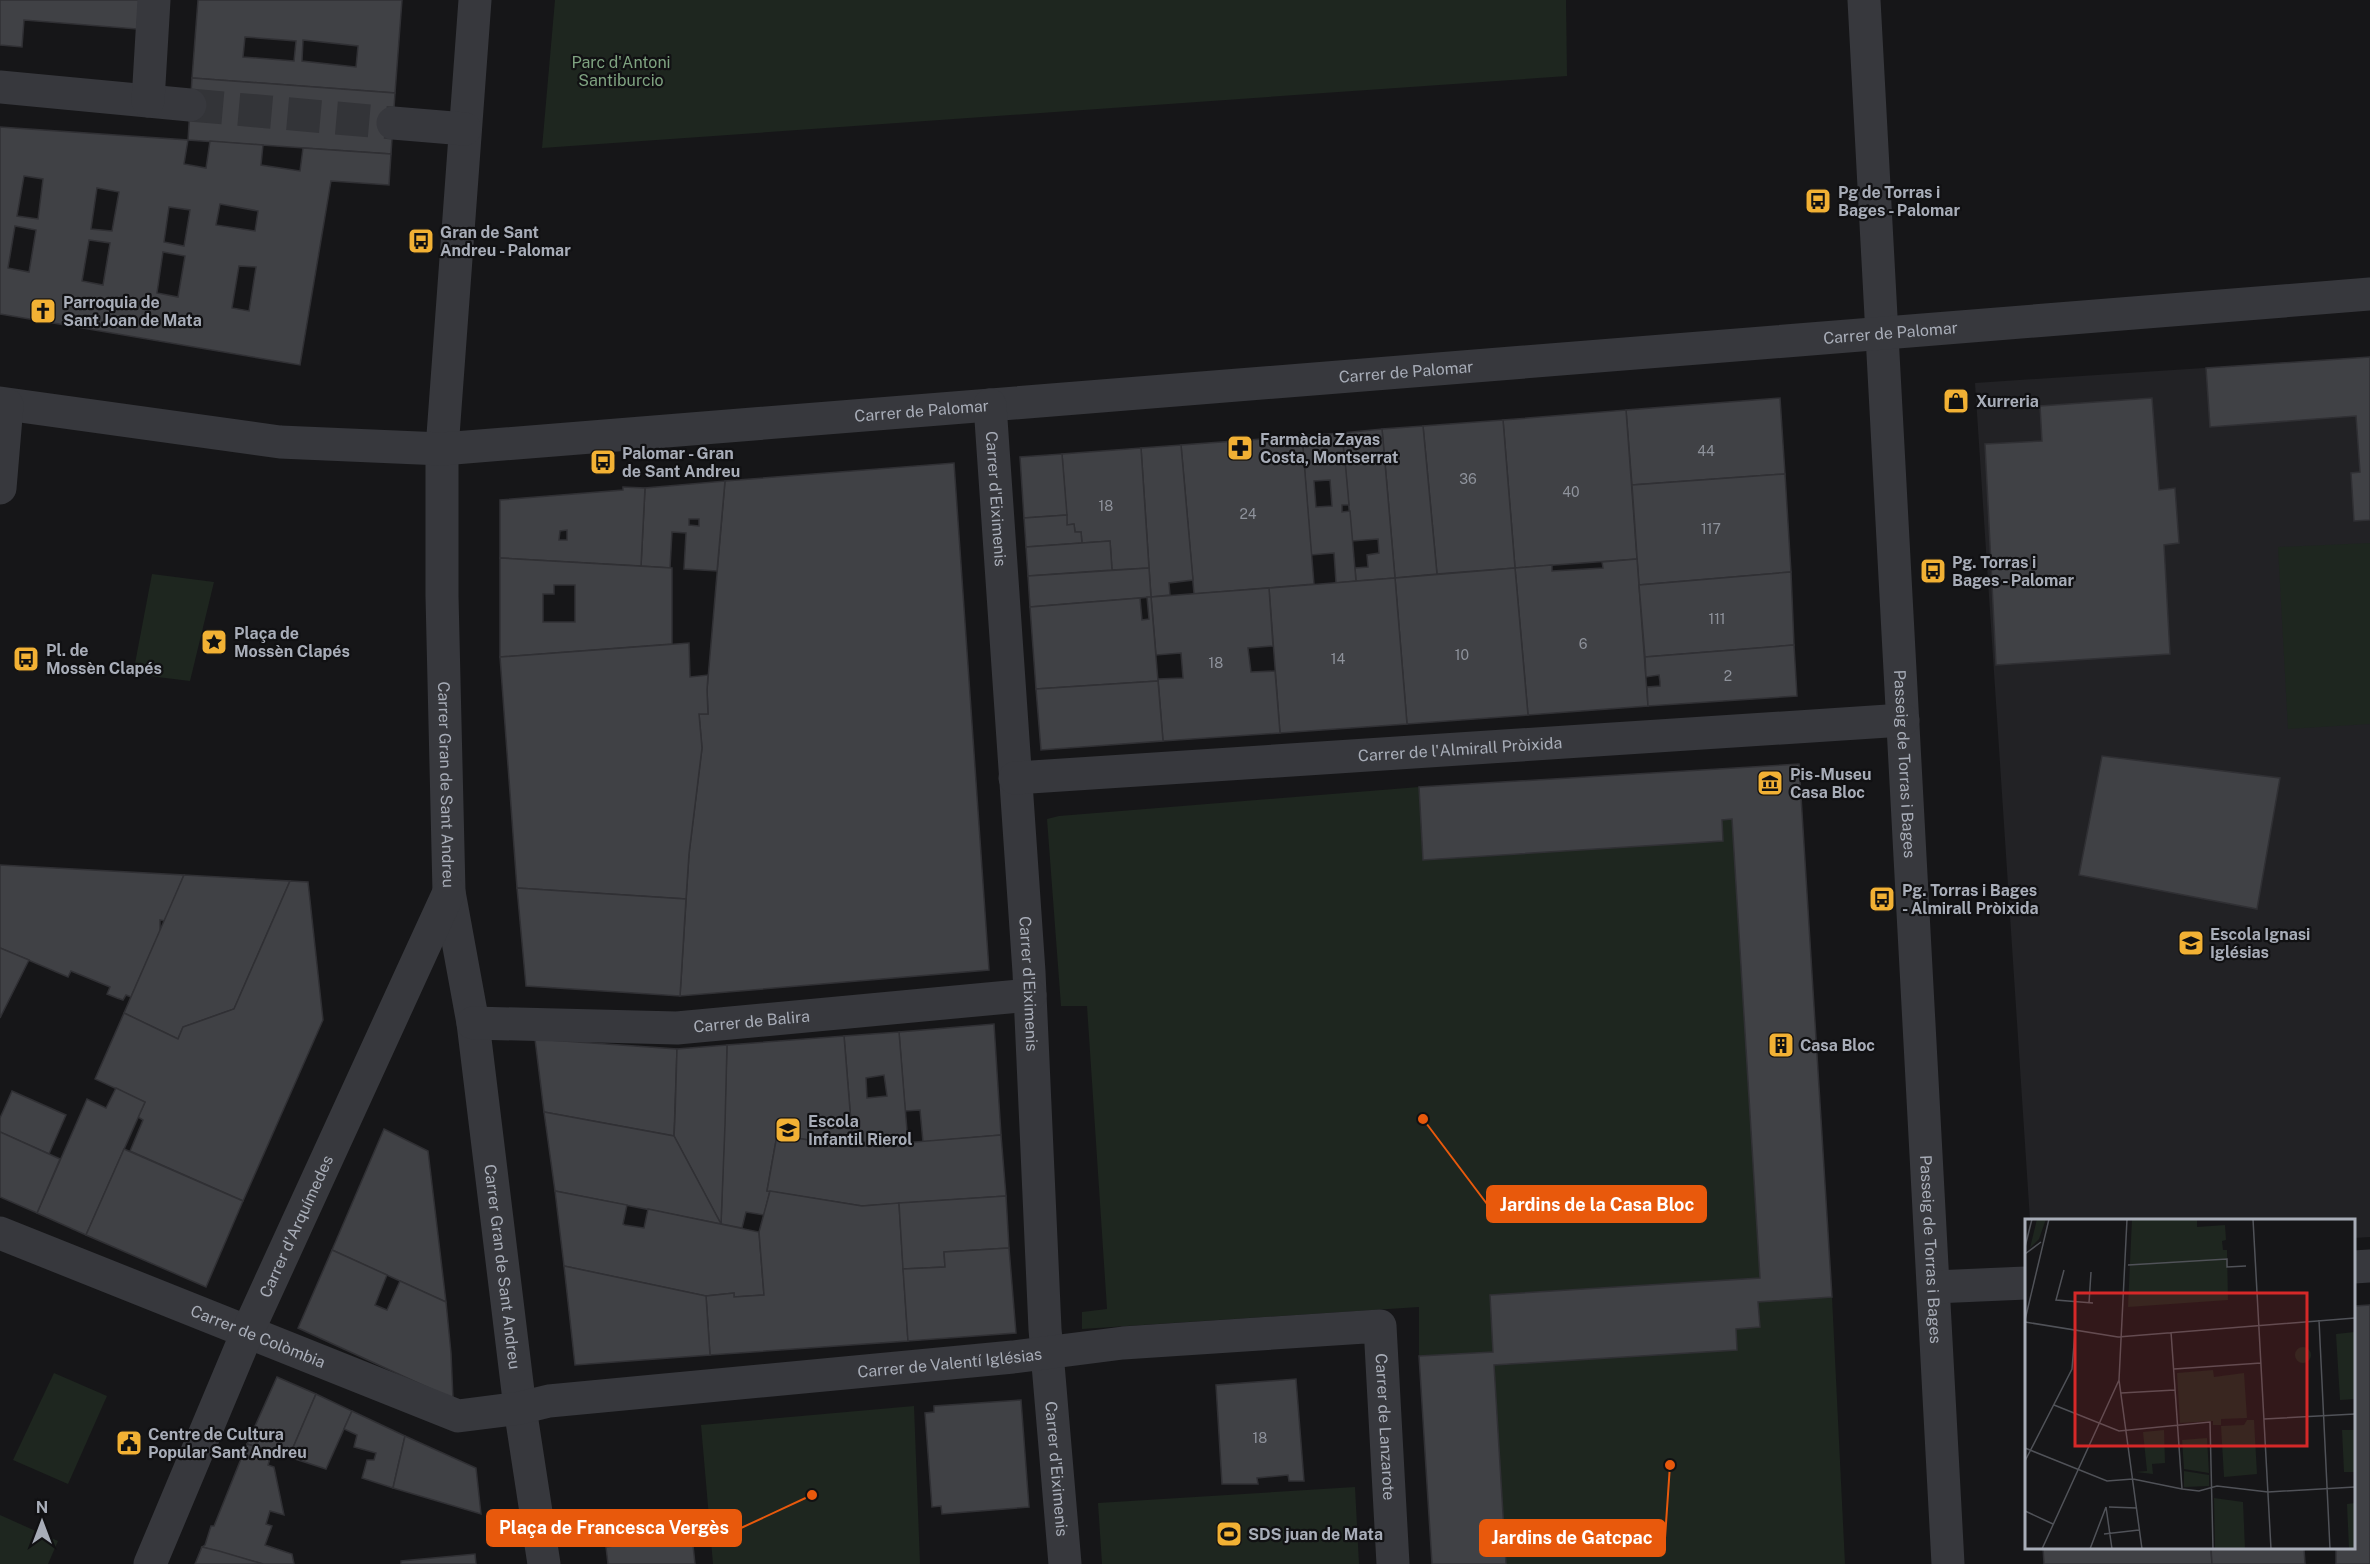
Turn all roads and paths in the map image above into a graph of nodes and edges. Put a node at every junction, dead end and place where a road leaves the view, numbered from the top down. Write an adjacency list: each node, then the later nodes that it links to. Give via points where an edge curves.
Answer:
1 (154, 0): 5 (street)
2 (475, 0): 8 (street, Carrer Gran de Sant Andreu)
3 (1864, 0): 10 (street, Passeig de Torras i Bages)
4 (0, 87): 5 (street)
5 (148, 101): 6 (street)
6 (190, 105)
7 (393, 123): 8 (street)
8 (465, 129): 13 (street, Carrer Gran de Sant Andreu)
9 (2370, 294): 10 (street, Carrer de Palomar)
10 (1882, 332): 12 (street, Carrer de Palomar); 15 (street, Passeig de Torras i Bages)
11 (4, 404): 13 (street, via 292,443); 14 (street)
12 (990, 405): 13 (street, Carrer de Palomar); 16 (street, Carrer d'Eiximenis)
13 (442, 449): 17 (street, Carrer Gran de Sant Andreu)
14 (0, 488)
15 (1903, 720): 16 (street, Carrer de l'Almirall Pròixida); 24 (street, Passeig de Torras i Bages)
16 (1015, 778): 18 (street, Carrer d'Eiximenis)
17 (449, 892): 19 (street, Carrer Gran de Sant Andreu); 26 (street, Carrer d'Arquímedes)
18 (1030, 994): 19 (street, Carrer de Balira, via 677,1028); 27 (street, Carrer d'Eiximenis)
19 (473, 1023): 28 (street, Carrer Gran de Sant Andreu)
20 (0, 1233): 26 (street, Carrer de Colòmbia)
21 (2370, 1266): 22 (street)
22 (2355, 1267)
23 (2025, 1283): 24 (street)
24 (1934, 1287): 33 (street, Passeig de Torras i Bages)
25 (1380, 1326): 27 (street, Carrer de Valentí Iglésias); 32 (street, Carrer de Lanzarote)
26 (247, 1333): 28 (street, Carrer de Colòmbia, via 458,1416); 29 (street, Carrer d'Arquímedes)
27 (1049, 1351): 28 (street, Carrer de Valentí Iglésias, via 549,1401); 31 (street, Carrer d'Eiximenis)
28 (520, 1408): 30 (street, Carrer Gran de Sant Andreu)
29 (150, 1564)
30 (544, 1564)
31 (1065, 1564)
32 (1393, 1564)
33 (1948, 1564)

